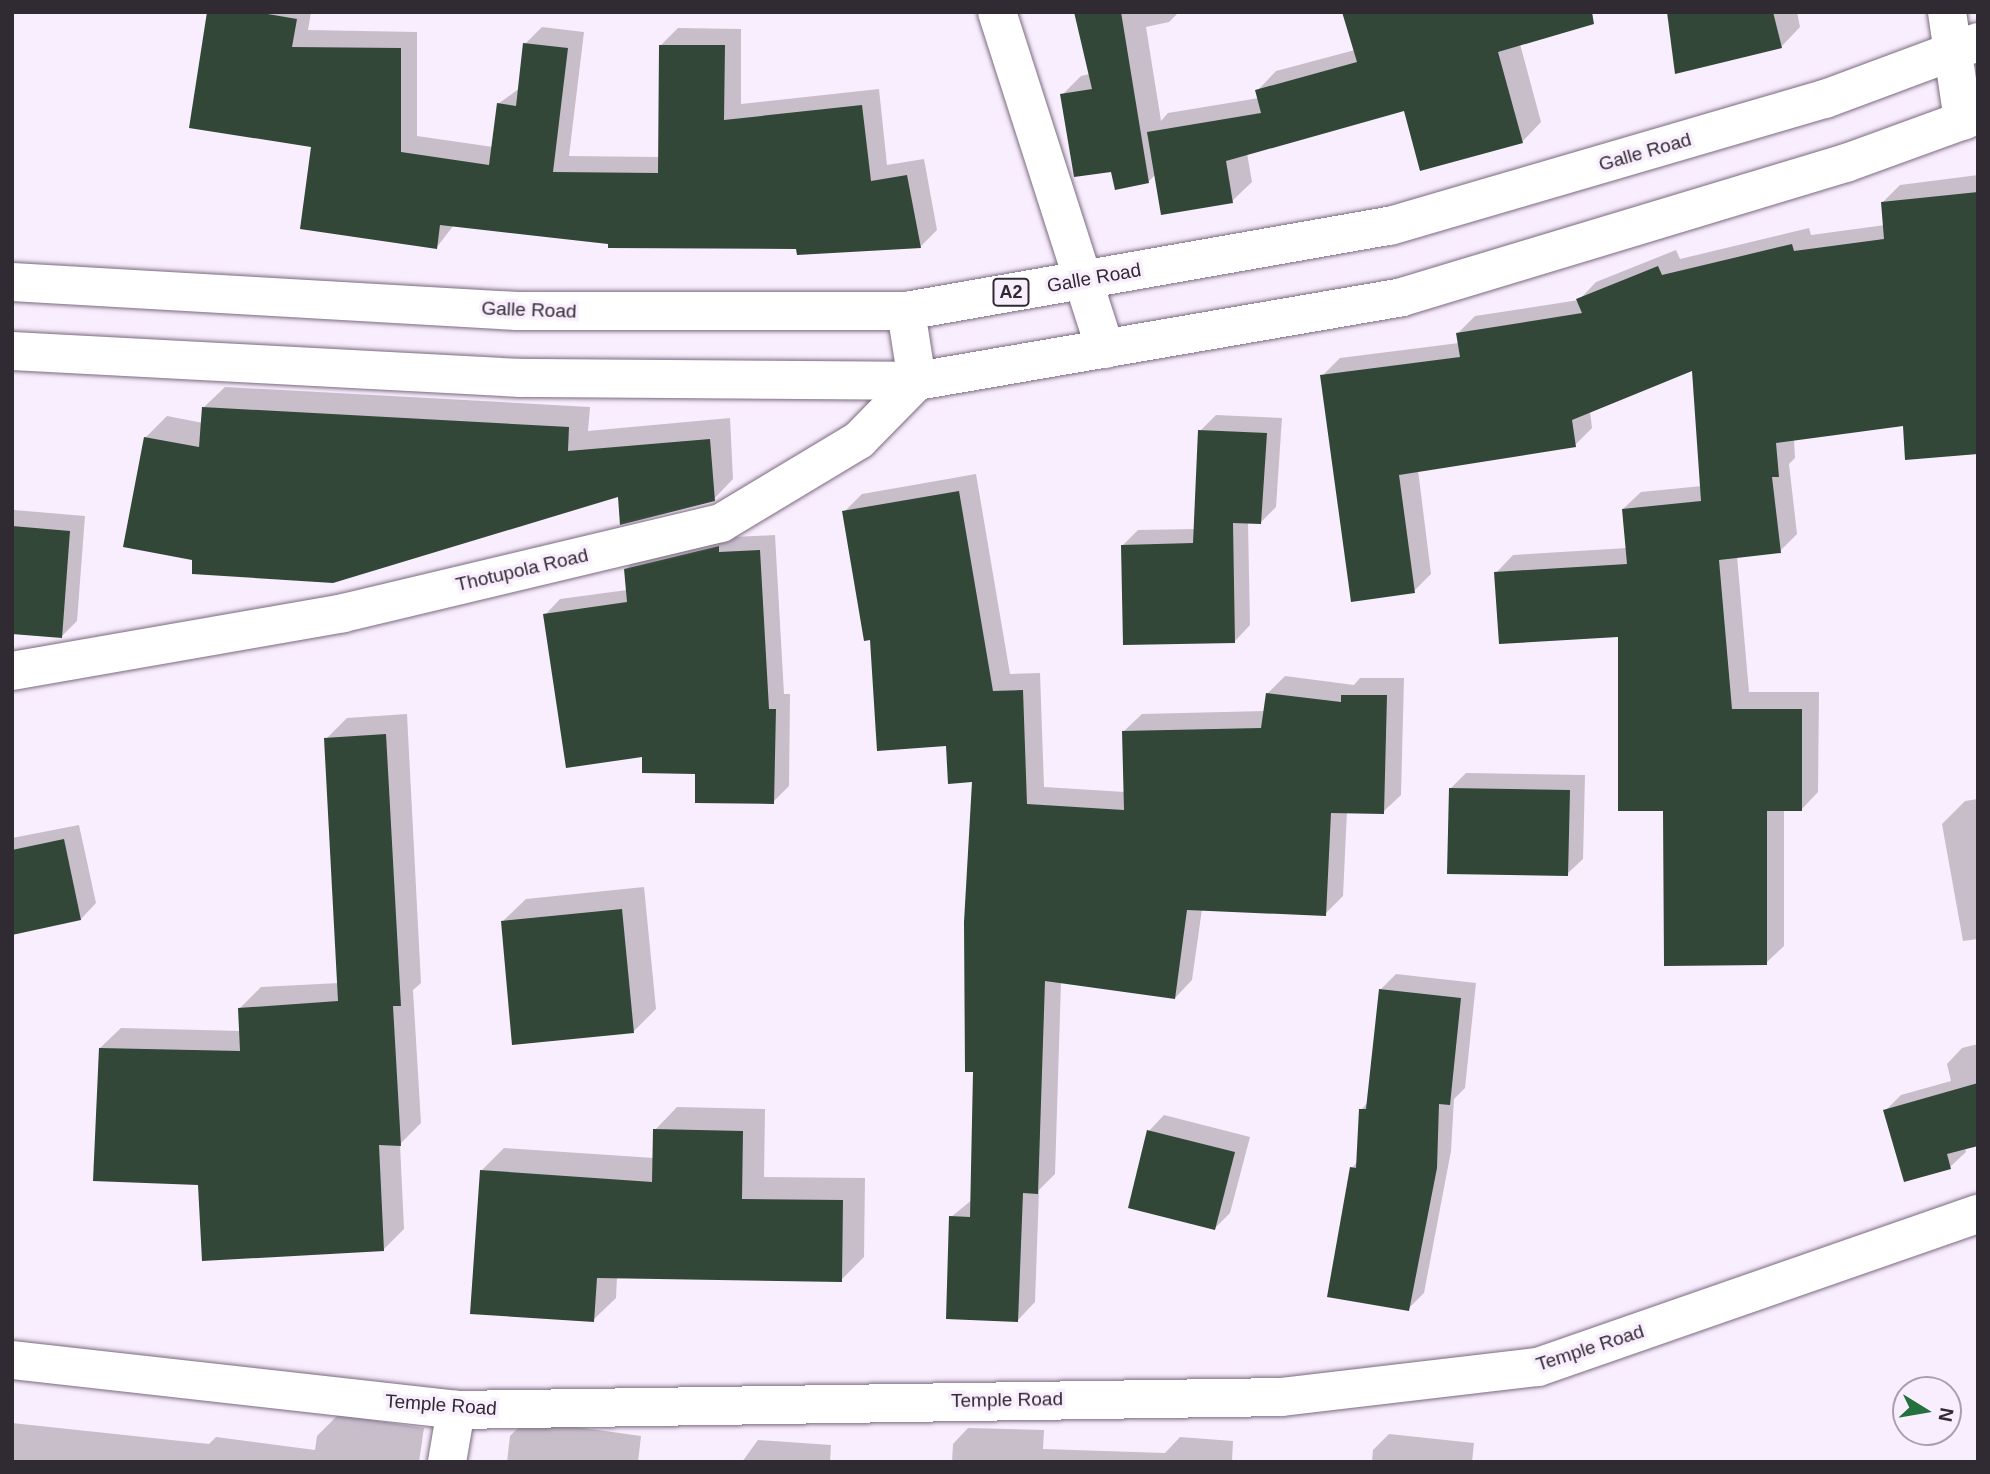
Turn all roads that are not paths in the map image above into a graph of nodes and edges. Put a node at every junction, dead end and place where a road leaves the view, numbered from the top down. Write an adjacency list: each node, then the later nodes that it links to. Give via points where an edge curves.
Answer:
1 (997, 12): 5 (main road)
2 (1947, 12): 3 (main road)
3 (1965, 47): 4 (main road); 5 (main road, Galle Road / A2, via 1825,99 1390,226)
4 (1970, 118): 8 (main road, via 1846,163 1402,297)
5 (1083, 280): 7 (main road, Galle Road / A2); 8 (main road)
6 (12, 282): 7 (main road, Galle Road / A2, via 517,311)
7 (906, 311): 10 (main road)
8 (1105, 349): 10 (main road)
9 (12, 351): 10 (main road, via 521,378)
10 (917, 381): 11 (main road, Thotupola Road, via 859,440 721,523 343,613)
11 (12, 671)
12 (1978, 1214): 14 (main road, Temple Road, via 1538,1367 1282,1397)
13 (12, 1360): 14 (main road, Temple Road)
14 (456, 1410): 15 (main road)
15 (447, 1462)

